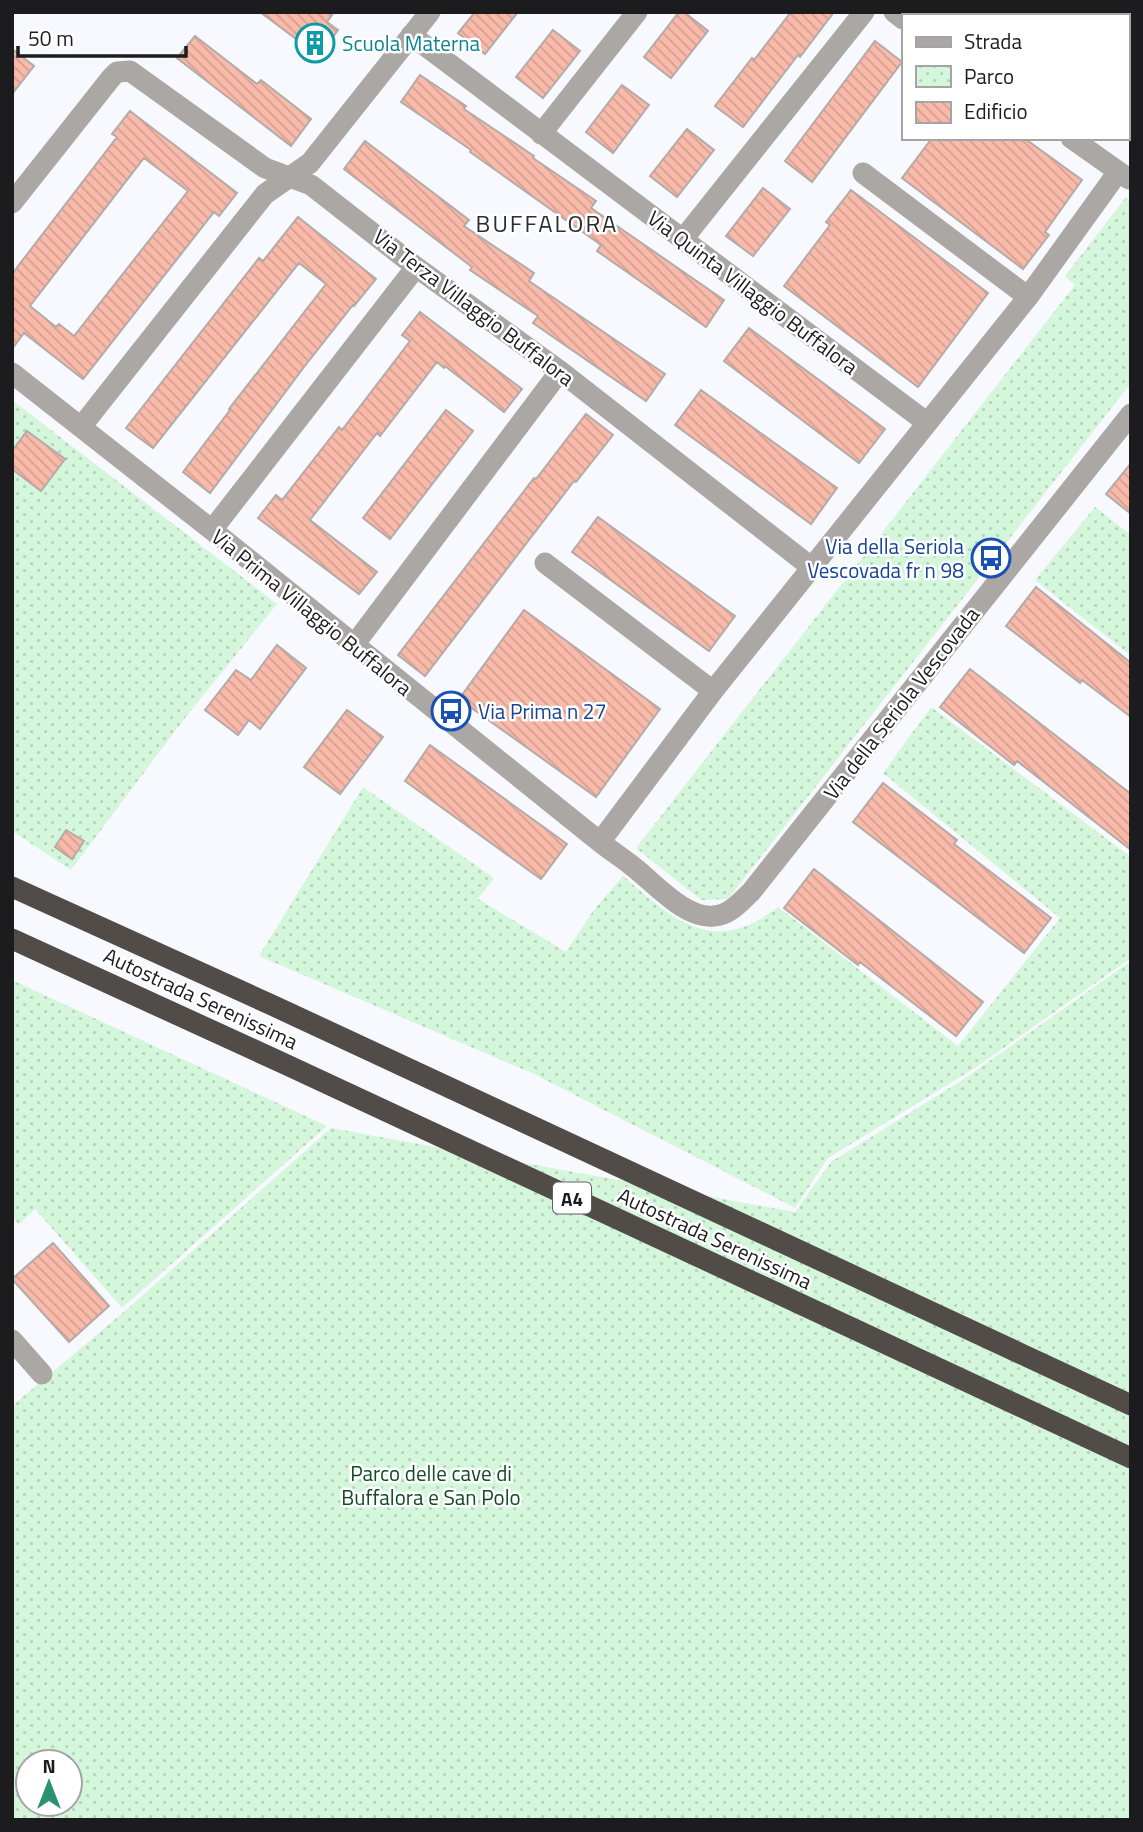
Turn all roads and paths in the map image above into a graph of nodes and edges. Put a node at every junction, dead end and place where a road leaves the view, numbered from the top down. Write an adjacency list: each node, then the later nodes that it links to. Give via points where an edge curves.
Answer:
1 (430, 12): 4 (street)
2 (637, 12): 5 (street)
3 (864, 12): 11 (street)
4 (411, 35): 5 (street, Via Quinta Villaggio Buffalora); 9 (street, via 310,163)
5 (541, 134): 11 (street, Via Quinta Villaggio Buffalora)
6 (1074, 140): 8 (street)
7 (863, 173): 13 (street)
8 (1125, 176): 13 (street)
9 (288, 177): 10 (street, Via Terza Villaggio Buffalora, via 265,168 137,74 123,70 111,78); 12 (street, Via Terza Villaggio Buffalora, via 312,185); 18 (street, via 265,194)
10 (12, 204)
11 (683, 239): 17 (street, Via Quinta Villaggio Buffalora)
12 (416, 267): 14 (street, Via Terza Villaggio Buffalora); 19 (street)
13 (1028, 296): 17 (street)
14 (561, 371): 21 (street, Via Terza Villaggio Buffalora); 22 (street)
15 (12, 373): 18 (street, Via Prima Villaggio Buffalora)
16 (1131, 414): 26 (street, Via della Seriola Vescovada)
17 (926, 422): 21 (street)
18 (81, 427): 19 (street, Via Prima Villaggio Buffalora)
19 (212, 530): 22 (street, Via Prima Villaggio Buffalora)
20 (545, 563): 23 (street)
21 (811, 567): 23 (street)
22 (354, 645): 24 (street, Via Prima Villaggio Buffalora)
23 (713, 691): 24 (street)
24 (600, 842): 26 (street, Via Prima Villaggio Buffalora, via 696,914 715,916 732,910)
25 (12, 887): 30 (highway, Autostrada Serenissima / A4)
26 (751, 892)
27 (12, 940): 31 (highway, Autostrada Serenissima / A4)
28 (12, 1340): 29 (street)
29 (42, 1374)
30 (1131, 1405)
31 (1131, 1458)

